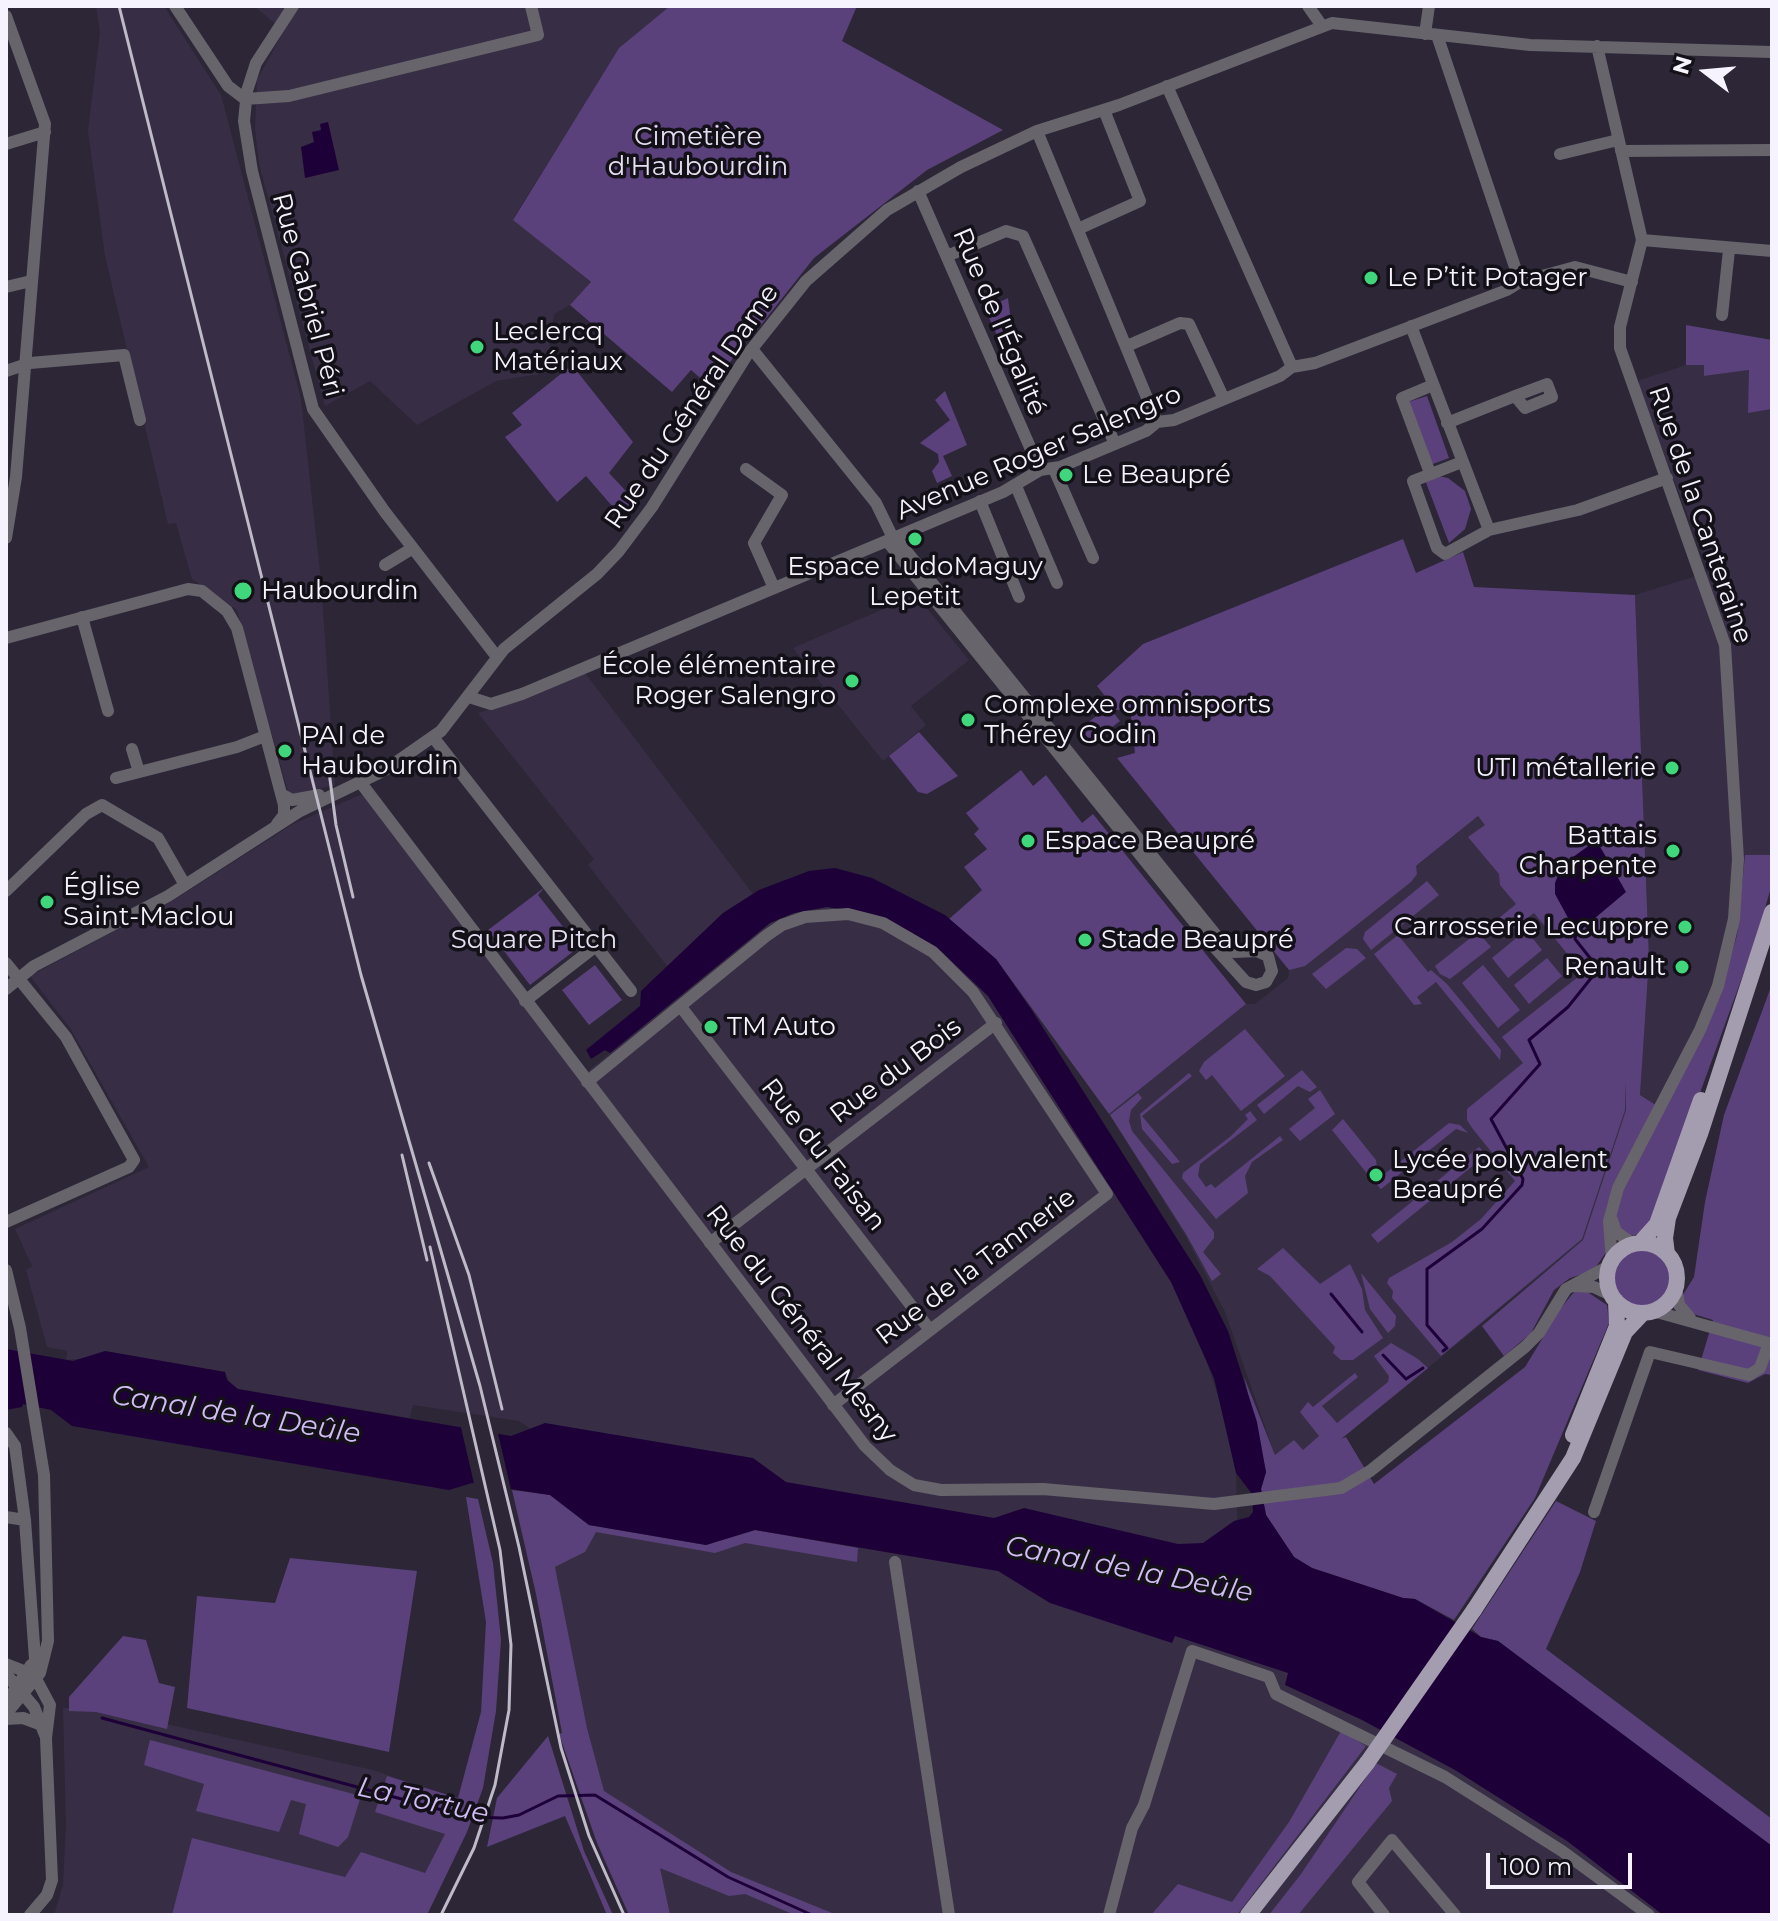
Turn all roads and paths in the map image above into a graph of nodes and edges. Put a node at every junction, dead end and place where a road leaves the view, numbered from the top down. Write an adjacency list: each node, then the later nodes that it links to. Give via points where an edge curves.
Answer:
1 (175, 6): 12 (street, via 228,86)
2 (293, 6): 12 (street, via 259,57)
3 (531, 6): 12 (street, via 538,35 289,96)
4 (1308, 6): 7 (street)
5 (1429, 6): 8 (street)
6 (7, 22): 15 (street, via 43,111)
7 (1322, 26): 8 (street, Rue du Général Dame, via 1337,23); 11 (street, Rue du Général Dame)
8 (1431, 35): 9 (street, Rue du Général Dame); 27 (street)
9 (1597, 46): 10 (street, Rue du Général Dame); 17 (street)
10 (1772, 52)
11 (1167, 86): 13 (street, Rue du Général Dame); 35 (street)
12 (245, 99): 55 (street, Rue Gabriel Péri, via 249,159 313,409)
13 (1104, 110): 14 (street, Rue du Général Dame); 21 (street, via 1140,201)
14 (1037, 131): 20 (street, Rue du Général Dame); 21 (street)
15 (45, 132): 16 (street); 26 (street)
16 (6, 144)
17 (1619, 146): 18 (street); 19 (street); 22 (street)
18 (1772, 150)
19 (1560, 154)
20 (918, 191): 25 (street, Rue de l'Égalité); 33 (street, Rue du Général Dame, via 887,210 806,281)
21 (1078, 229): 32 (street)
22 (1642, 240): 23 (street); 28 (street, Rue de la Canteraine)
23 (1729, 250): 24 (street); 30 (street)
24 (1772, 251)
25 (947, 256): 43 (street, via 1006,231 1023,236); 47 (street, Rue de l'Égalité)
26 (31, 281): 29 (street); 34 (street)
27 (1520, 282): 28 (street, Avenue Roger Salengro, via 1575,267); 31 (street, Avenue Roger Salengro)
28 (1632, 282): 49 (street, Rue de la Canteraine, via 1620,348)
29 (6, 287)
30 (1722, 315)
31 (1411, 326): 35 (street, Avenue Roger Salengro); 37 (street)
32 (1127, 346): 39 (street, via 1189,324); 41 (street)
33 (752, 349): 54 (street, via 880,507); 63 (street, Rue du Général Dame, via 619,551)
34 (23, 364): 36 (street); 40 (street, via 124,355); 53 (street, via 16,477)
35 (1292, 367): 39 (street, Avenue Roger Salengro)
36 (6, 371)
37 (1433, 385): 42 (street); 48 (street, via 1402,398)
38 (1515, 396): 42 (street)
39 (1224, 399): 41 (street, Avenue Roger Salengro)
40 (140, 420)
41 (1157, 422): 43 (street, Avenue Roger Salengro)
42 (1447, 423): 44 (street)
43 (1115, 444): 46 (street, Avenue Roger Salengro)
44 (1462, 462): 48 (street); 52 (street)
45 (746, 469): 59 (street, via 782,495 754,540)
46 (1054, 469): 47 (street, Avenue Roger Salengro); 56 (street)
47 (1040, 470): 50 (street, Avenue Roger Salengro)
48 (1430, 473): 52 (street, via 1413,484 1439,551 1448,554)
49 (1667, 478): 52 (street, via 1578,510); 88 (street, Rue de la Canteraine, via 1725,645 1737,889 1729,949 1715,997 1633,1154)
50 (1016, 486): 51 (street, Avenue Roger Salengro); 58 (street)
51 (980, 501): 54 (street, Avenue Roger Salengro); 60 (street)
52 (1489, 530)
53 (6, 538)
54 (891, 539): 54 (street, via 1216,949 1246,982 1266,982 1272,971 1268,956 1234,952 1224,945); 59 (street, Avenue Roger Salengro)
55 (413, 548): 57 (street); 63 (street, Rue Gabriel Péri)
56 (1093, 558)
57 (385, 565)
58 (1057, 583)
59 (774, 588): 64 (street, Avenue Roger Salengro, via 510,698 487,704)
60 (1019, 597)
61 (82, 617): 62 (street); 65 (street); 66 (street, via 192,589 202,591 233,618)
62 (6, 638)
63 (497, 657): 64 (street, Rue du Général Dame)
64 (469, 697): 67 (street, Rue du Général Dame)
65 (108, 711)
66 (265, 736): 69 (street); 72 (street)
67 (433, 737): 71 (street, Rue du Général Dame); 77 (street)
68 (132, 749): 69 (street)
69 (139, 772): 70 (street)
70 (116, 778)
71 (355, 785): 72 (street, via 295,800); 73 (street); 82 (street, Rue du Général Mesny)
72 (281, 794): 73 (street, via 284,815)
73 (265, 833): 74 (street)
74 (185, 885): 75 (street, via 158,838 102,805); 79 (street)
75 (6, 891)
76 (1772, 912): 84 (main road)
77 (596, 946): 81 (street); 82 (street)
78 (6, 963): 79 (street)
79 (18, 976): 80 (street); 89 (street, via 66,1037 134,1162)
80 (6, 989)
81 (631, 991)
82 (525, 1001): 86 (street, Rue du Général Mesny)
83 (681, 1007): 85 (street, via 782,925 823,914 848,914 883,923 933,952); 86 (street); 87 (street, Rue du Faisan)
84 (1737, 1018): 91 (main road, via 1684,1142 1657,1224); 92 (main road, via 1668,1218)
85 (996, 1023): 87 (street, Rue du Bois); 100 (street, Rue de la Tannerie, via 1107,1194)
86 (587, 1082): 90 (street, Rue du Général Mesny)
87 (805, 1168): 90 (street, Rue du Bois); 100 (street, Rue du Faisan)
88 (1610, 1213): 91 (street, via 1616,1232); 93 (street, Rue de la Canteraine)
89 (6, 1222)
90 (710, 1243): 102 (street, Rue du Général Mesny)
91 (1636, 1244): 92 (main road, via 1654,1245); 93 (main road)
92 (1667, 1254): 96 (main road, via 1675,1267)
93 (1610, 1263): 95 (street, Rue du Général Mesny); 97 (main road, via 1607,1281)
94 (6, 1270): 109 (street, via 39,1434 47,1512)
95 (1571, 1286): 97 (street, via 1594,1287); 102 (street, Rue du Général Mesny, via 1533,1339 1370,1471 1334,1490 1234,1503 1027,1489 922,1488 879,1461)
96 (1676, 1286): 98 (main road, via 1669,1300); 99 (street, via 1683,1312)
97 (1614, 1298): 98 (main road, via 1628,1310); 107 (main road, via 1617,1326 1564,1456)
98 (1648, 1312): 99 (street); 107 (main road, via 1625,1332 1573,1458)
99 (1696, 1321): 101 (street)
100 (930, 1330): 102 (street, Rue de la Tannerie)
101 (1771, 1343): 104 (street, via 1760,1368 1749,1375 1650,1352)
102 (833, 1405)
103 (8, 1434): 106 (street, via 15,1446)
104 (1594, 1512)
105 (6, 1517): 106 (street)
106 (25, 1520): 111 (street)
107 (1520, 1544): 118 (main road, bridge)
108 (895, 1562): 120 (street)
109 (47, 1608): 111 (street); 111 (street, via 48,1649)
110 (6, 1664): 111 (street)
111 (33, 1669): 113 (street); 117 (street, via 50,1705)
112 (6, 1674): 113 (street)
113 (22, 1690): 114 (street); 115 (street); 116 (street)
114 (6, 1703)
115 (6, 1716): 116 (street)
116 (42, 1725): 117 (street)
117 (46, 1738): 119 (street, via 52,1880)
118 (1367, 1763): 122 (main road); 123 (main road, via 1313,1847)
119 (30, 1915)
120 (949, 1915)
121 (1109, 1915): 126 (street, via 1132,1828 1192,1651 1269,1677 1276,1694 1445,1777 1562,1851)
122 (1248, 1915)
123 (1260, 1915)
124 (1384, 1915): 125 (street, via 1358,1882 1392,1840)
125 (1455, 1915)
126 (1649, 1915)

